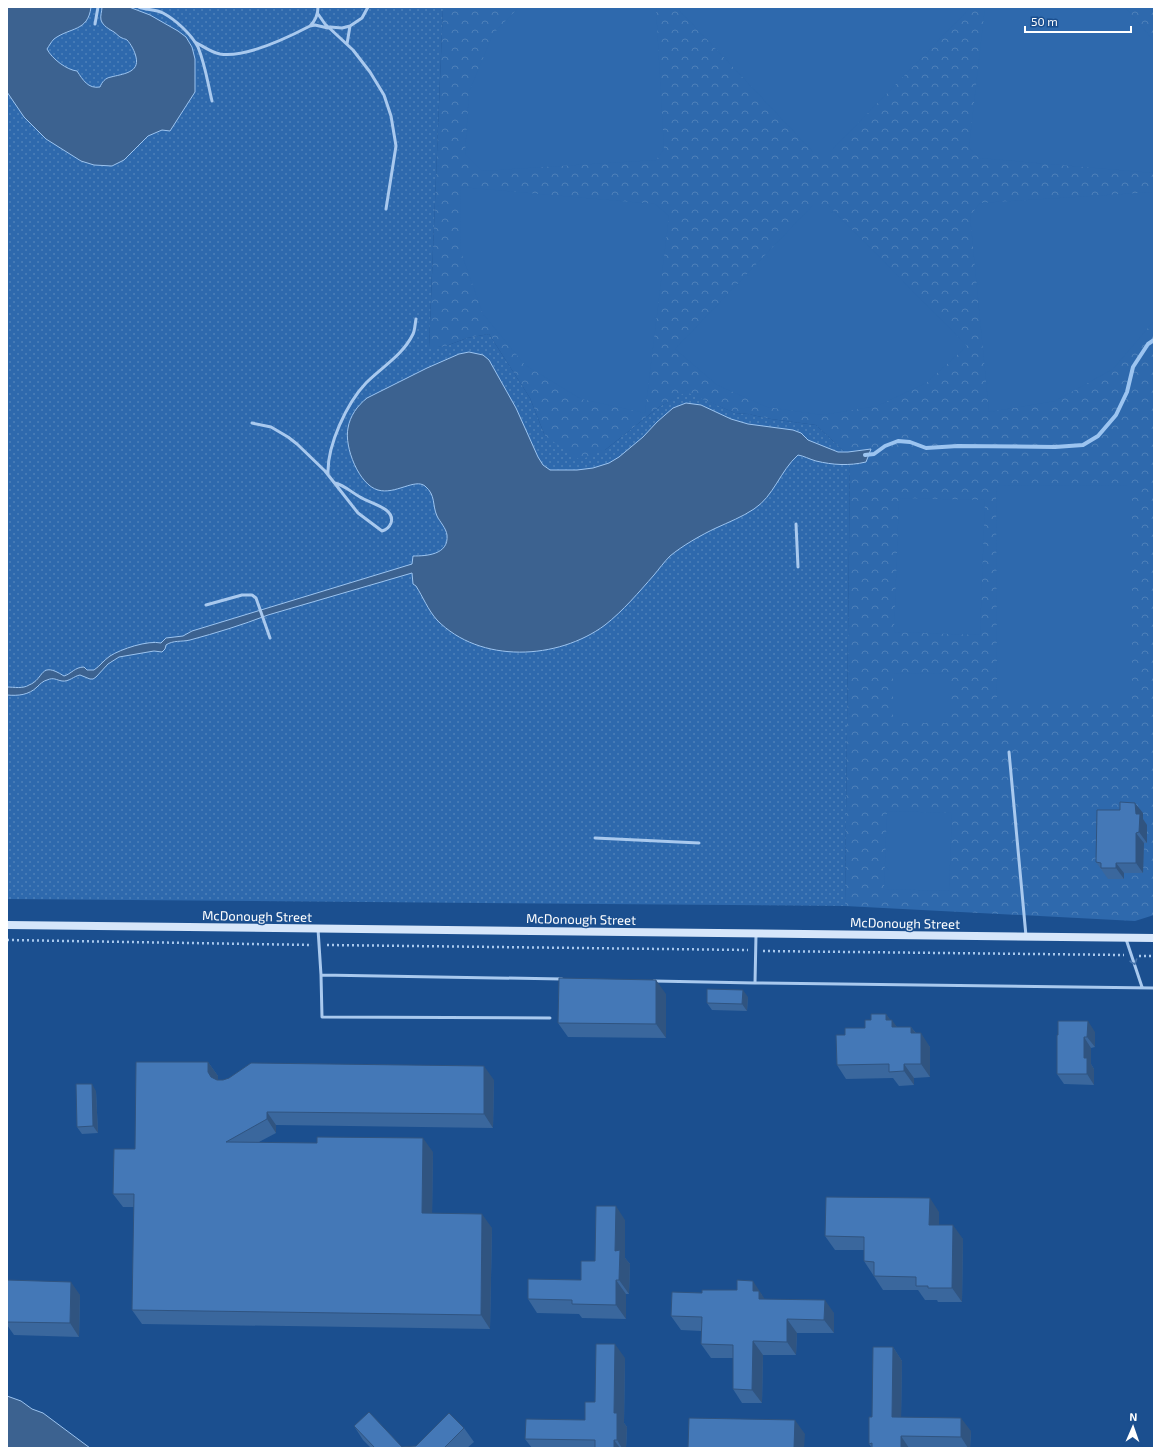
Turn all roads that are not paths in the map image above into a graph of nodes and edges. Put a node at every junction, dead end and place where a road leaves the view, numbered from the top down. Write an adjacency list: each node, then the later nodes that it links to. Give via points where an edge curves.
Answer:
1 (98, 7): 6 (lane)
2 (139, 7): 10 (lane, via 161,12 179,25)
3 (318, 7): 5 (lane)
4 (368, 7): 8 (lane, via 362,18)
5 (318, 14): 7 (lane); 9 (lane)
6 (95, 24)
7 (310, 26): 9 (lane); 10 (lane, via 249,52 237,54 219,54)
8 (350, 26): 9 (lane); 11 (lane)
9 (330, 27): 11 (lane)
10 (195, 42): 12 (lane)
11 (347, 44): 13 (lane, via 370,72 384,95 391,116 396,146)
12 (212, 102)
13 (386, 209)
14 (416, 319): 16 (lane, via 413,333 407,343 357,393 342,417 329,457)
15 (252, 423): 16 (lane, via 288,436)
16 (328, 474): 17 (lane)
17 (335, 483): 17 (lane, via 358,513 382,531 386,530 390,525 390,513)
18 (796, 524): 19 (lane)
19 (798, 567)
20 (206, 605): 21 (lane, via 248,594 254,596)
21 (270, 638)
22 (1009, 752): 28 (lane)
23 (596, 838): 24 (lane)
24 (699, 843)
25 (7, 925): 26 (street, McDonough Street)
26 (318, 928): 27 (street, McDonough Street); 31 (lane)
27 (756, 933): 28 (street, McDonough Street); 34 (lane)
28 (1026, 936): 29 (street, McDonough Street)
29 (1126, 937): 30 (street, McDonough Street); 35 (lane, one-way to 35)
30 (1154, 938)
31 (322, 975): 32 (lane); 37 (lane, via 322,1017)
32 (566, 979)
33 (652, 981): 34 (lane)
34 (755, 982): 35 (lane)
35 (1142, 987): 36 (lane)
36 (1154, 988)
37 (550, 1018)

